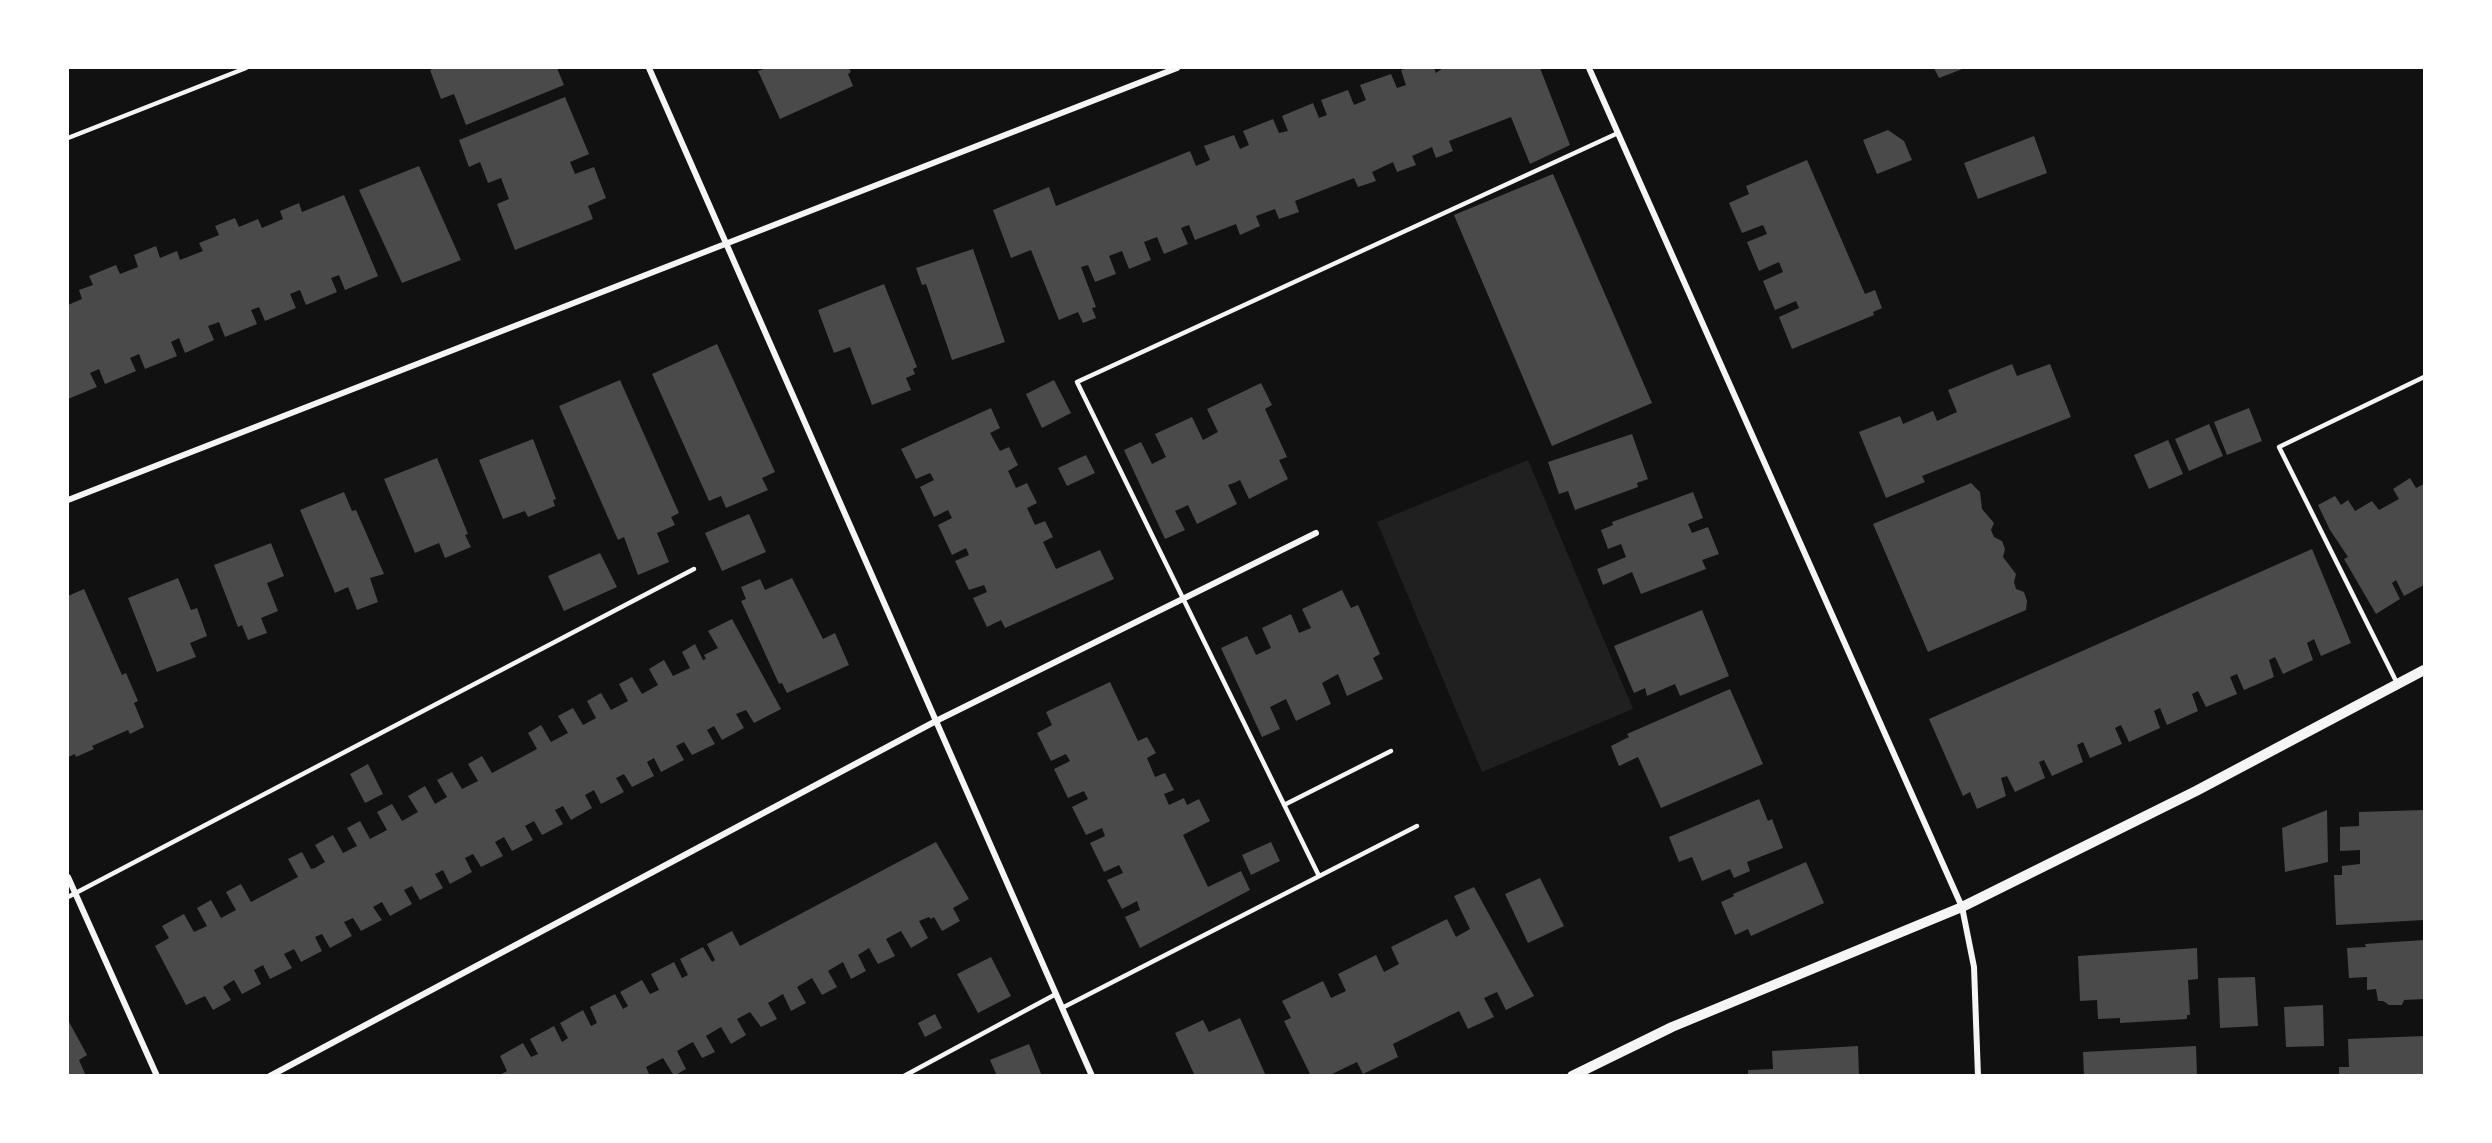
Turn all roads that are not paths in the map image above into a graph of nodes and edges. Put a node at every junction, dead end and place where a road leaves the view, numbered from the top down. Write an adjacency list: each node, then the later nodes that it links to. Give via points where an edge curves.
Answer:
1 (246, 68): 6 (lane)
2 (649, 68): 7 (street)
3 (1177, 68): 7 (street)
4 (1589, 68): 5 (street)
5 (1618, 133): 12 (lane, via 1077,382); 23 (street)
6 (68, 138)
7 (726, 243): 9 (street); 15 (street)
8 (2424, 377): 14 (lane, via 2279,447)
9 (68, 500)
10 (1316, 533): 12 (street)
11 (694, 569): 21 (lane)
12 (1182, 599): 15 (street); 17 (lane)
13 (2424, 670): 14 (street)
14 (2398, 685): 23 (street)
15 (936, 721): 24 (street); 27 (street)
16 (1391, 751): 17 (lane)
17 (1284, 805): 19 (lane)
18 (1417, 826): 19 (lane)
19 (1319, 876): 25 (lane)
20 (68, 877): 21 (street)
21 (75, 894): 22 (lane); 26 (street)
22 (68, 897)
23 (1962, 907): 30 (street, via 1672,1027); 31 (street, via 1974,967)
24 (1056, 994): 25 (street); 28 (lane)
25 (1062, 1008): 29 (street)
26 (157, 1076)
27 (270, 1076)
28 (904, 1076)
29 (1092, 1076)
30 (1572, 1076)
31 (1978, 1076)

